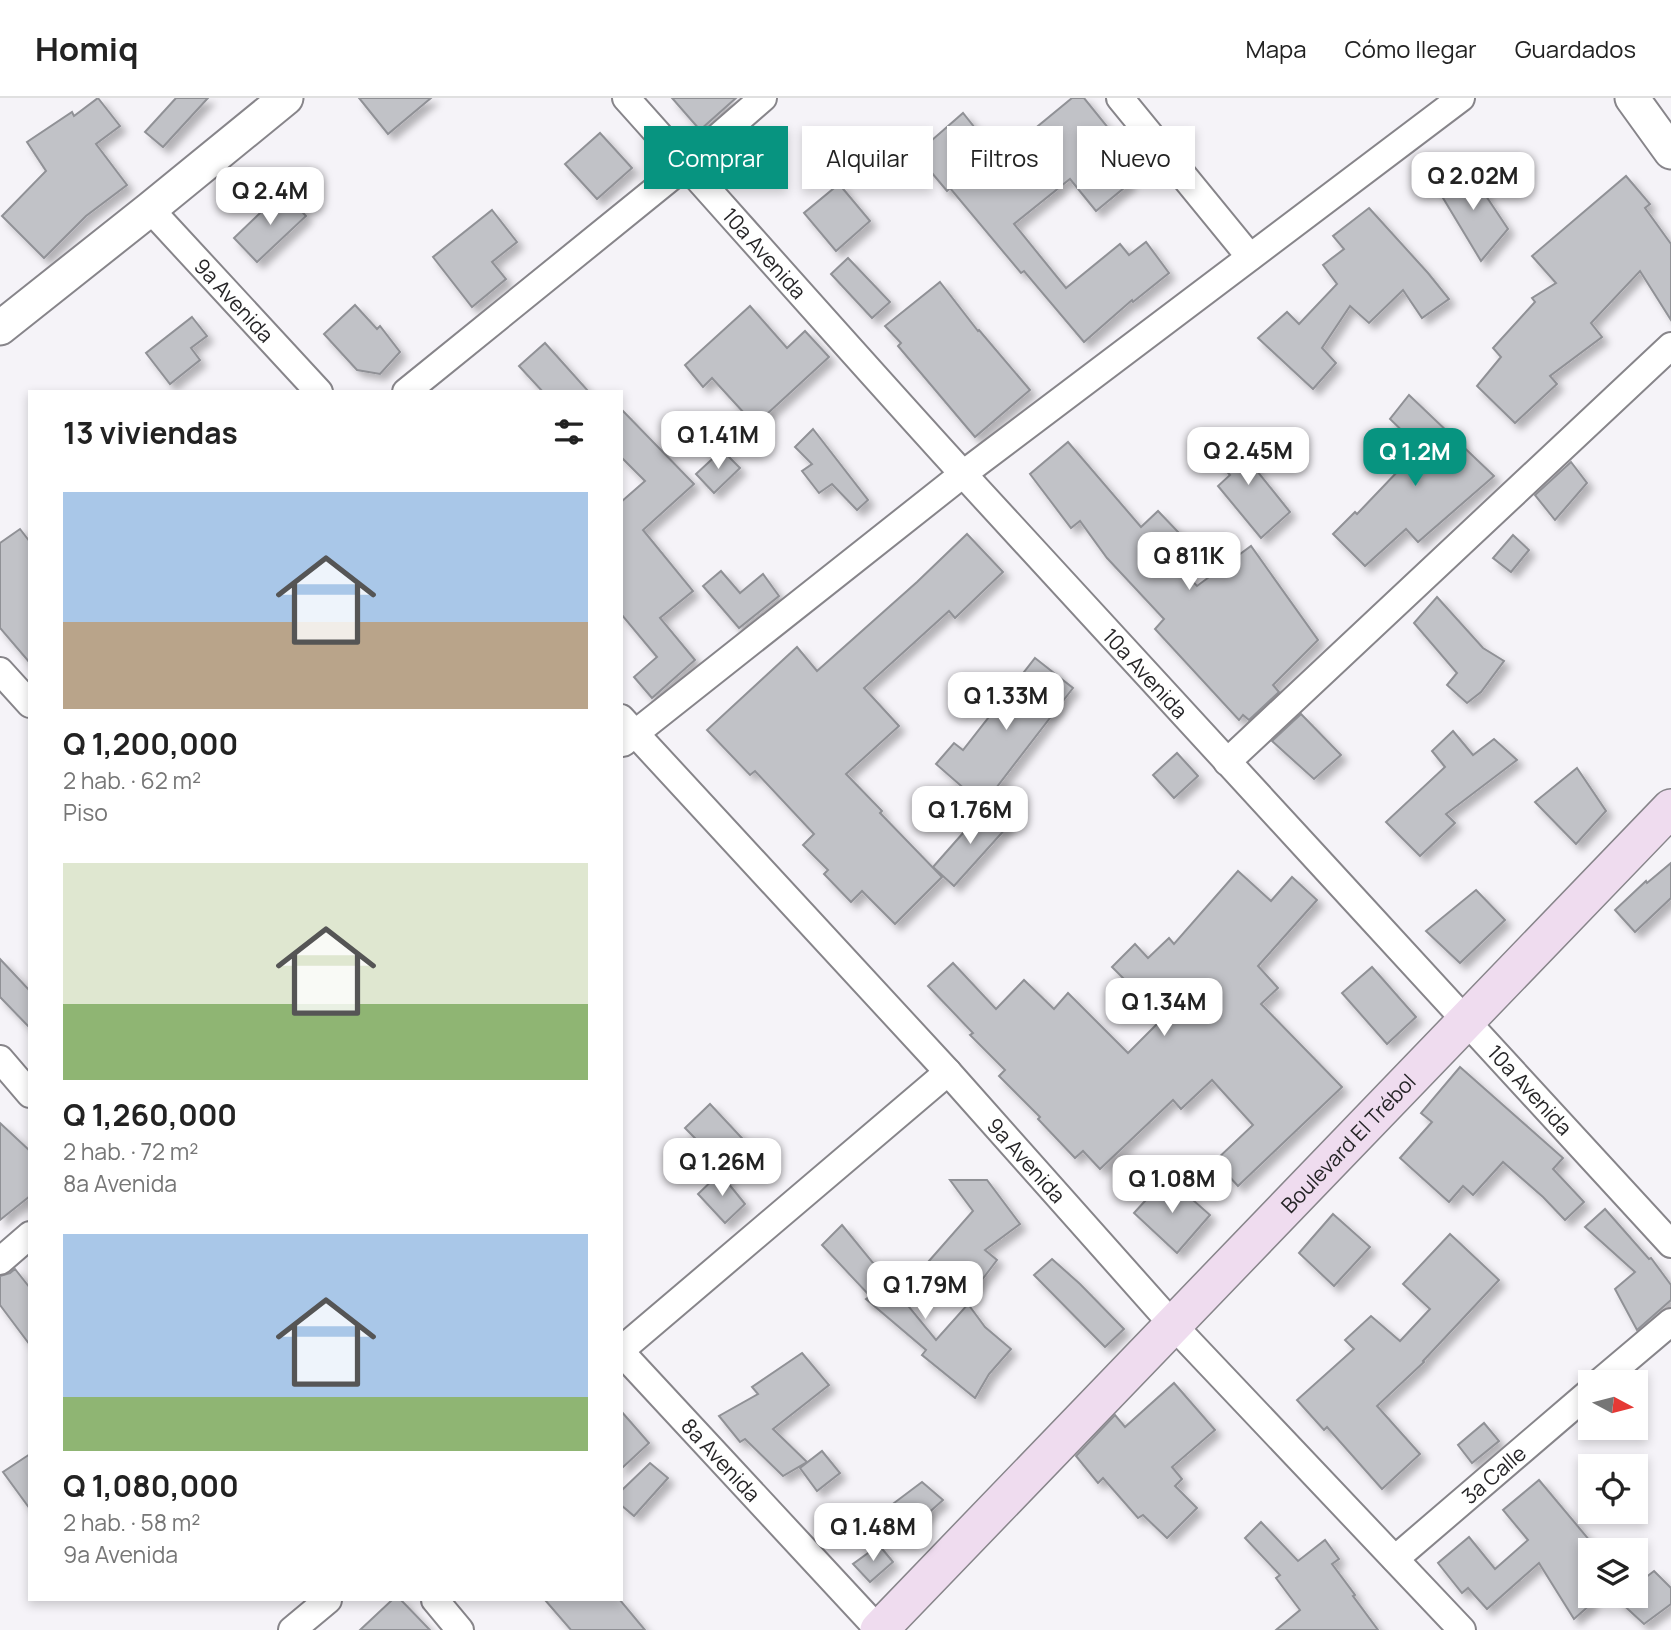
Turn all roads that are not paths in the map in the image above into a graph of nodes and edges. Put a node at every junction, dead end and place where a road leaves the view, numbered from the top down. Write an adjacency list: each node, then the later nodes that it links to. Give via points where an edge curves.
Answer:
1 (286, 98): 12 (street)
2 (626, 98): 7 (street, 10a Avenida)
3 (763, 98): 8 (street)
4 (1120, 98): 13 (street)
5 (1461, 98): 13 (street)
6 (1633, 98): 9 (street)
7 (651, 126)
8 (731, 126)
9 (1671, 152)
10 (656, 189): 17 (street)
11 (708, 189): 18 (street, 10a Avenida)
12 (150, 209): 14 (street); 16 (street, 9a Avenida)
13 (1250, 257): 18 (street)
14 (0, 328)
15 (1671, 346): 22 (street)
16 (317, 390)
17 (408, 390)
18 (963, 474): 21 (street); 22 (street, 10a Avenida)
19 (0, 671): 20 (street)
20 (20, 696)
21 (626, 732): 26 (street, 9a Avenida)
22 (1227, 762): 24 (street, 10a Avenida)
23 (1671, 808): 24 (main road, Boulevard El Trébol)
24 (1466, 1019): 29 (street, 10a Avenida); 32 (main road, Boulevard El Trébol)
25 (0, 1059): 27 (street)
26 (948, 1072): 32 (street, 9a Avenida); 33 (street)
27 (28, 1092)
28 (28, 1237): 30 (street)
29 (1671, 1244)
30 (0, 1261)
31 (1671, 1322): 35 (street)
32 (1172, 1325): 37 (street, 9a Avenida); 42 (main road, Boulevard El Trébol)
33 (623, 1349)
34 (623, 1353): 42 (street, 8a Avenida)
35 (1615, 1370)
36 (1578, 1402): 37 (street, 3a Calle)
37 (1395, 1559): 43 (street, 9a Avenida)
38 (327, 1601): 40 (street)
39 (436, 1601): 41 (street)
40 (292, 1630)
41 (460, 1630)
42 (879, 1630)
43 (1462, 1630)

